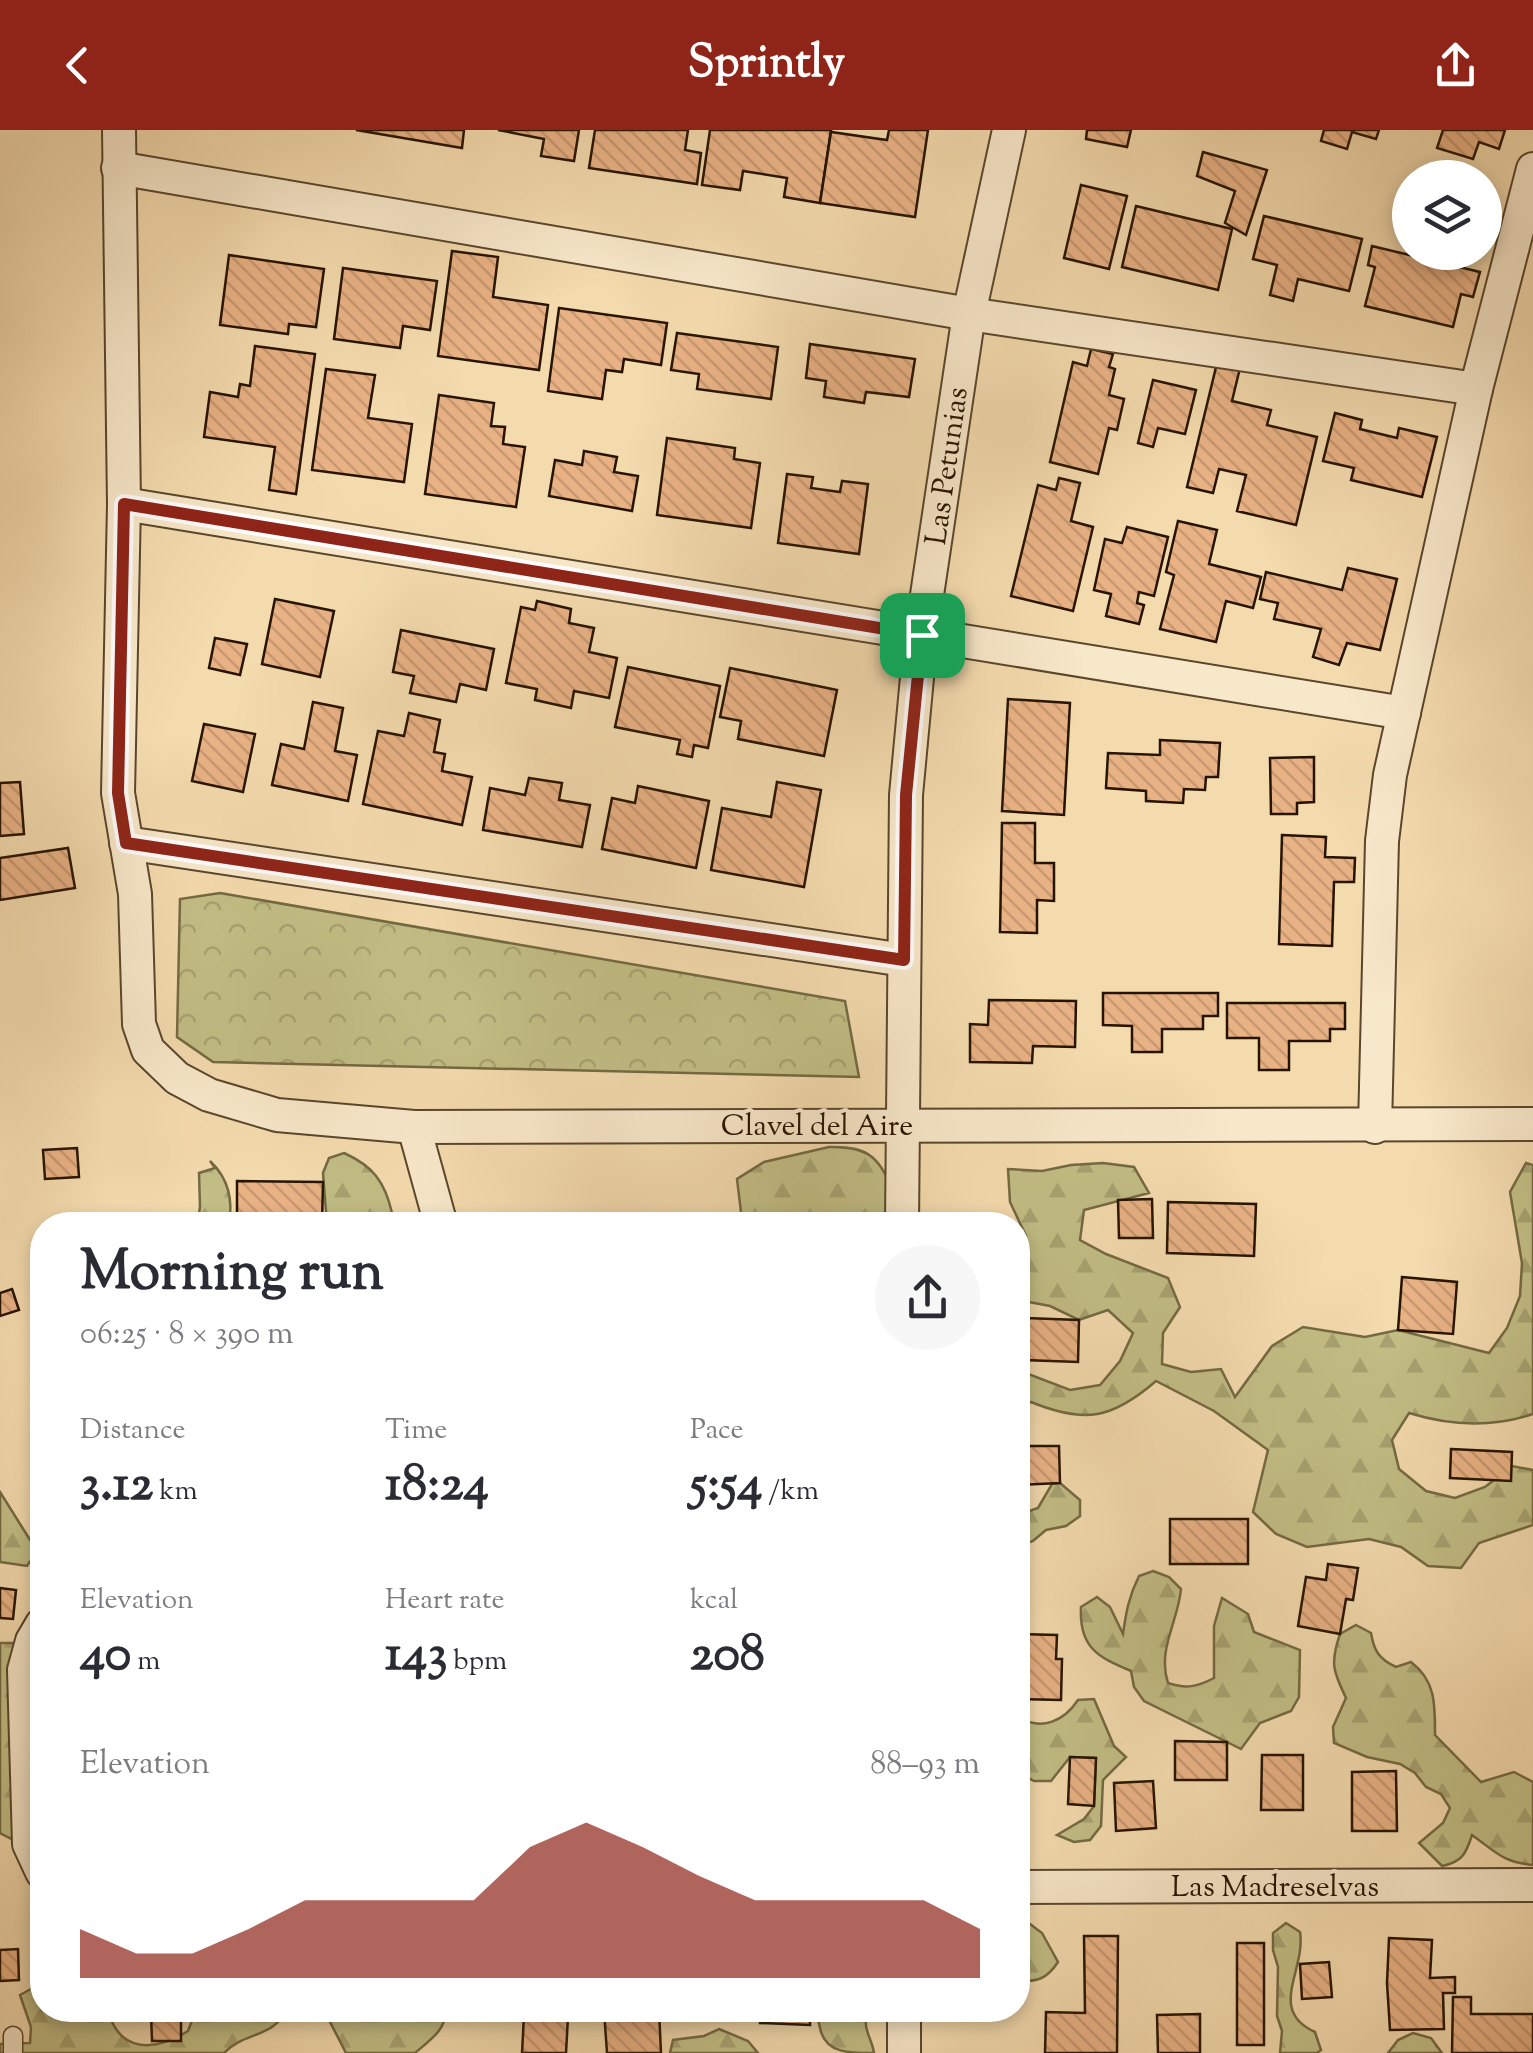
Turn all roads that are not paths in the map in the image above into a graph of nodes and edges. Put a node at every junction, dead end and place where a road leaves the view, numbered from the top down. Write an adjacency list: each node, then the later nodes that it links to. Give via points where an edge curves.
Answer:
1 (118, 130): 3 (street)
2 (1009, 130): 5 (street, Las Petunias)
3 (118, 168): 5 (street); 7 (street)
4 (1533, 169): 6 (street)
5 (969, 314): 6 (street); 8 (street, Las Petunias)
6 (1476, 388): 9 (street)
7 (124, 504): 8 (street); 10 (street, via 118,793)
8 (922, 635): 9 (street); 11 (street, Las Petunias, via 906,795)
9 (1404, 712): 14 (street, via 1382,841)
10 (126, 843): 11 (street); 15 (street, Clavel del Aire, via 135,894 140,1024 148,1050 177,1078 209,1095 277,1115)
11 (904, 960): 12 (street, Las Petunias)
12 (902, 1124): 14 (street, Clavel del Aire); 15 (street, Clavel del Aire); 17 (street, Las Petunias)
13 (1533, 1124): 14 (street, Clavel del Aire)
14 (1375, 1126)
15 (414, 1127): 16 (street)
16 (437, 1212)
17 (902, 1212)
18 (30, 1648): 19 (street, via 24,1670)
19 (30, 1846)
20 (1533, 1884): 21 (street, Las Madreselvas)
21 (1030, 1886)
22 (904, 2022): 23 (street)
23 (904, 2053)

